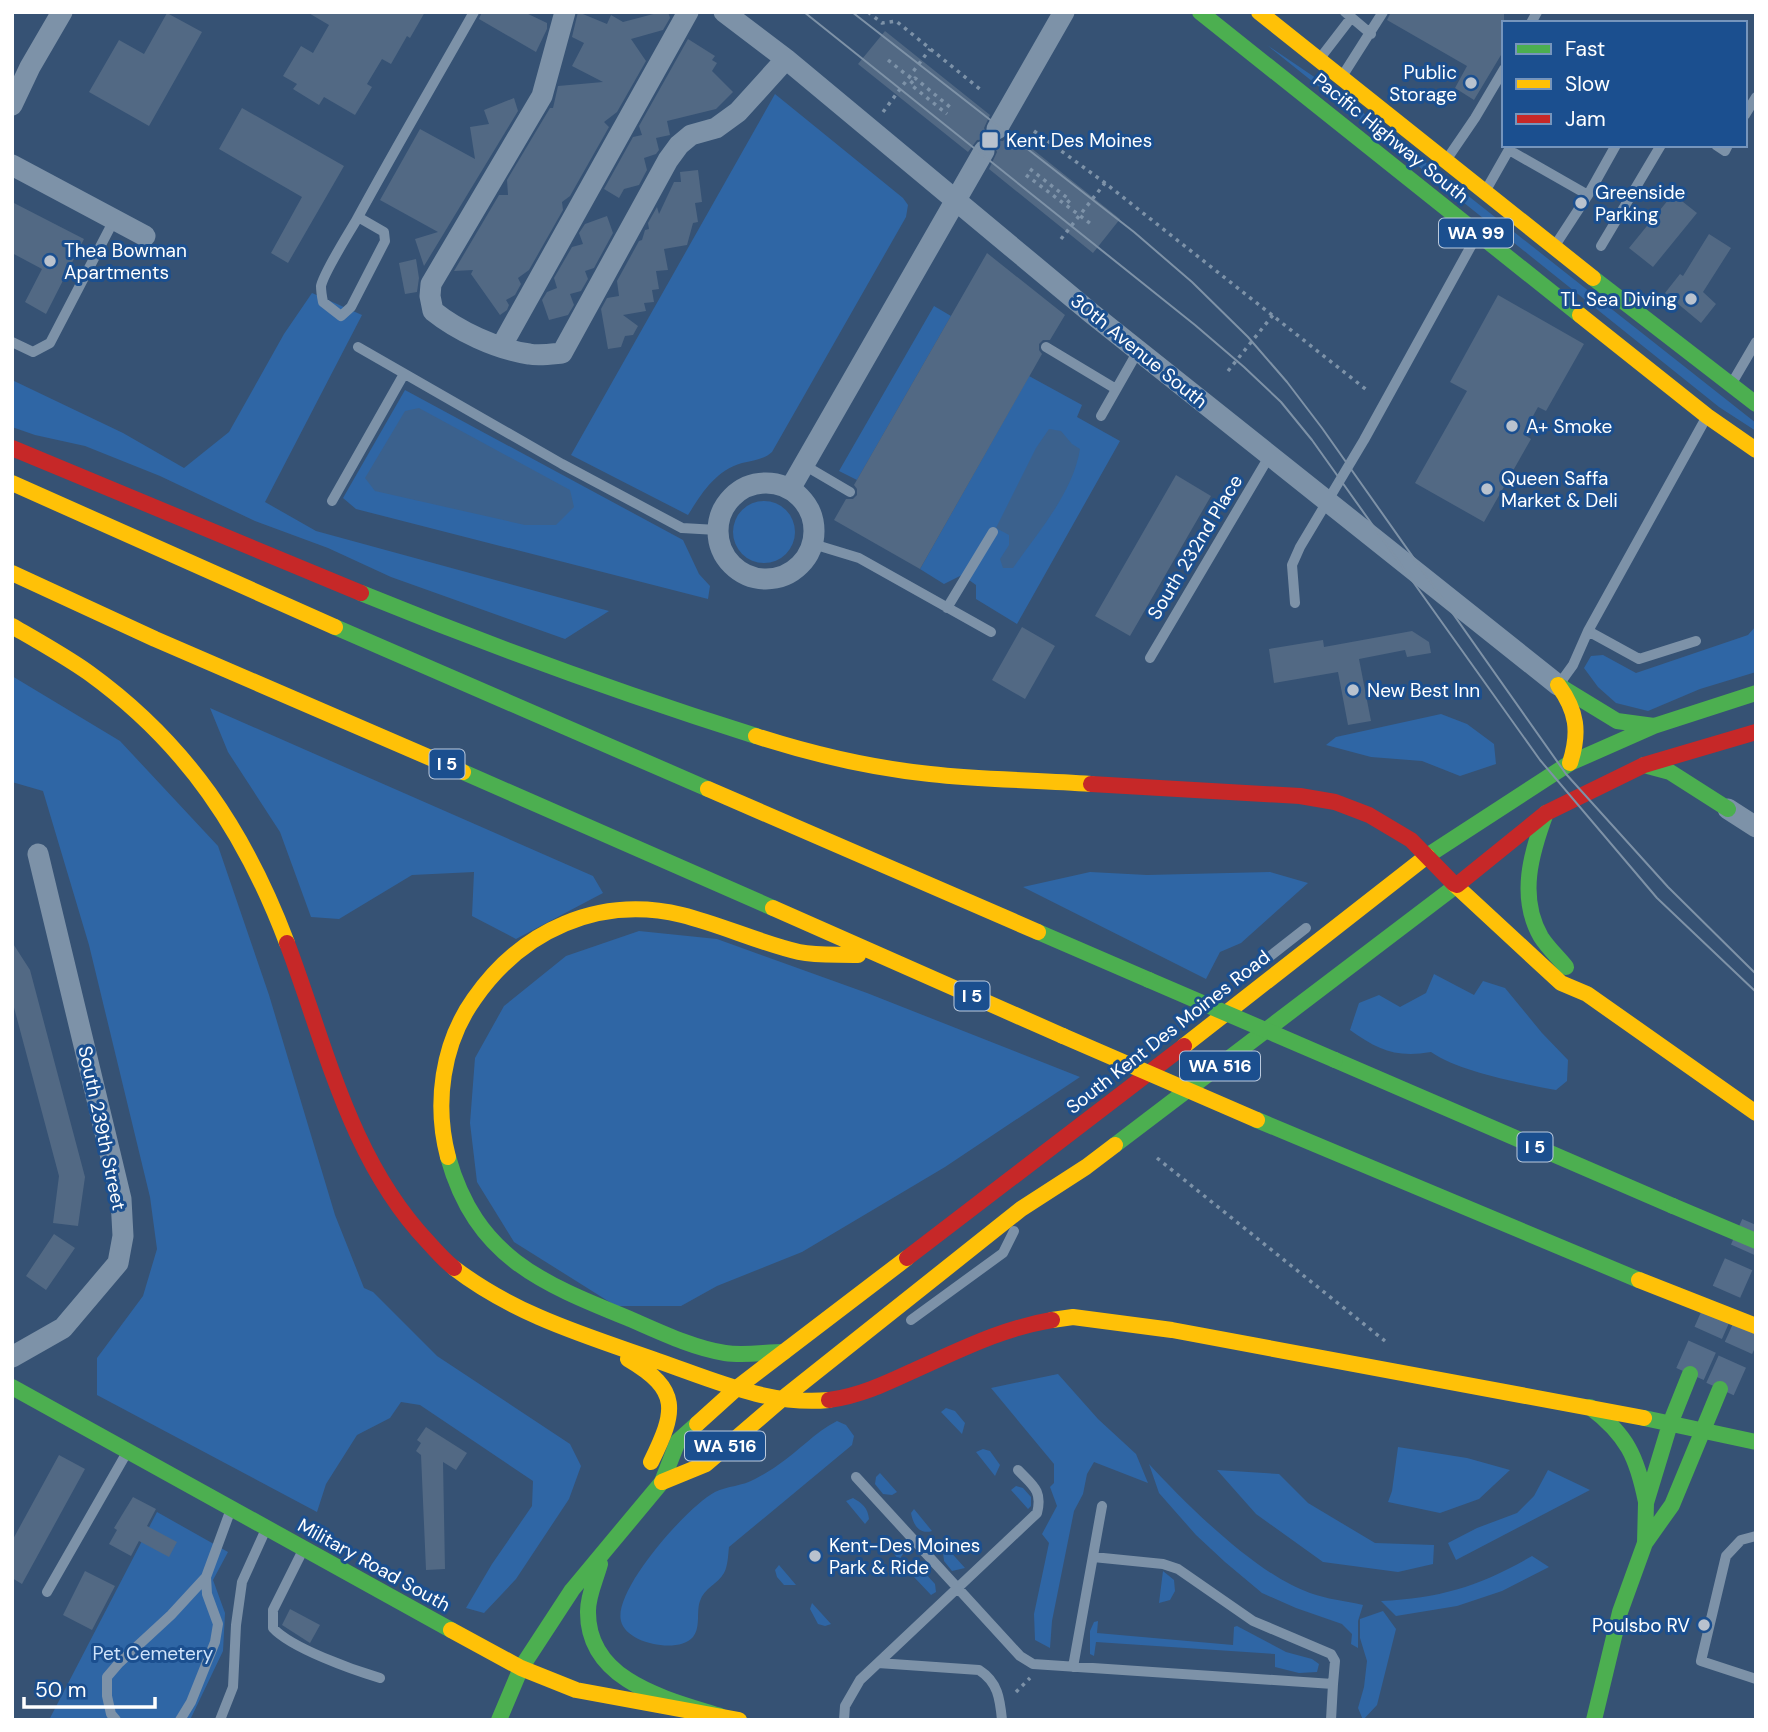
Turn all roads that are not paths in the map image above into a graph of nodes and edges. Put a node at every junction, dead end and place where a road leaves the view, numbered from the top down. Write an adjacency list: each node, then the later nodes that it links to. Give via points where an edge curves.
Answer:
1 (62, 12): 16 (street)
2 (474, 12): 27 (lane)
3 (565, 12): 36 (street, via 541,96 431,284 433,311 447,323)
4 (688, 12): 36 (street)
5 (724, 12): 12 (street, 30th Avenue South)
6 (1064, 12): 17 (street)
7 (1200, 12): 29 (main road, Pacific Highway South / WA 99)
8 (1259, 12): 13 (main road, Pacific Highway South / WA 99)
9 (1383, 12): 11 (lane)
10 (1348, 15): 11 (lane); 13 (lane)
11 (1371, 34): 15 (lane)
12 (786, 59): 26 (street, 30th Avenue South); 36 (street, via 738,112 679,145 562,353 530,355)
13 (1318, 60): 15 (main road, Pacific Highway South / WA 99)
14 (1502, 72): 22 (lane)
15 (1340, 78): 22 (main road, Pacific Highway South / WA 99)
16 (12, 105)
17 (997, 129)
18 (1615, 147): 25 (lane)
19 (1660, 147): 31 (lane)
20 (1511, 148): 24 (lane); 25 (lane)
21 (984, 151): 26 (street)
22 (1446, 161): 24 (main road, Pacific Highway South / WA 99)
23 (12, 165): 28 (street)
24 (1485, 192): 32 (main road, Pacific Highway South / WA 99)
25 (1588, 195): 32 (lane)
26 (956, 200): 38 (street, 30th Avenue South); 48 (street)
27 (358, 217): 27 (lane, via 321,285 323,302 341,316 351,307 385,241 384,232)
28 (114, 220): 30 (street); 33 (lane, via 50,343 33,352)
29 (1478, 234): 44 (main road, Pacific Highway South / WA 99); 53 (lane)
30 (145, 236)
31 (1601, 246)
32 (1554, 248): 40 (main road, Pacific Highway South / WA 99)
33 (12, 342)
34 (1756, 342): 40 (lane)
35 (358, 347): 39 (lane)
36 (501, 347)
37 (1046, 347): 41 (lane)
38 (1138, 351): 41 (lane); 47 (street, 30th Avenue South)
39 (404, 374): 52 (lane); 54 (lane, via 682,528)
40 (1731, 385): 42 (main road, Pacific Highway South / WA 99)
41 (1116, 389): 43 (lane)
42 (1756, 404)
43 (1101, 416)
44 (1707, 416): 46 (main road, Pacific Highway South / WA 99); 61 (lane)
45 (12, 448): 78 (main road, via 461,634 784,745 929,774 1312,798 1369,814 1411,840)
46 (1756, 450)
47 (1270, 454): 53 (street, 30th Avenue South); 64 (lane, South 232nd Place)
48 (804, 465): 50 (street); 51 (lane)
49 (12, 483): 88 (main road, I 5, bridge, via 1149,981)
50 (790, 489): 54 (street, via 767,482 738,491 727,502); 56 (street, via 807,504 814,520)
51 (850, 492)
52 (332, 501)
53 (1328, 501): 58 (lane, via 1292,565); 65 (street, 30th Avenue South)
54 (717, 530): 56 (street, via 726,559 753,578 786,576 800,566)
55 (993, 532): 59 (lane)
56 (813, 544): 59 (lane, via 859,558)
57 (12, 573): 83 (main road, I 5)
58 (1295, 603)
59 (947, 608): 62 (lane)
60 (12, 626): 91 (main road, via 96,678 134,710 199,781 230,824 265,891 359,1136 411,1224 481,1289)
61 (1588, 631): 63 (lane, via 1639,659); 65 (lane)
62 (991, 632)
63 (1696, 640)
64 (1150, 658)
65 (1559, 685): 67 (main road, via 1617,721); 71 (main road, via 1573,705 1577,730)
66 (1756, 693): 67 (main road, South Kent Des Moines Road / WA 516)
67 (1654, 726): 71 (main road, South Kent Des Moines Road / WA 516)
68 (1756, 732): 69 (main road, South Kent Des Moines Road / WA 516)
69 (1732, 738): 70 (main road); 72 (main road, South Kent Des Moines Road / WA 516)
70 (1719, 758)
71 (1570, 763): 78 (main road, South Kent Des Moines Road / WA 516)
72 (1644, 765): 74 (main road, via 1670,772); 75 (main road, South Kent Des Moines Road / WA 516)
73 (1715, 778): 74 (main road)
74 (1728, 809): 76 (street)
75 (1546, 813): 81 (main road, South Kent Des Moines Road / WA 516); 84 (main road, via 1530,854 1528,887 1533,915 1540,934)
76 (1756, 827)
77 (38, 854): 93 (street, South 239th Street, via 121,1199 123,1236 118,1263 63,1328)
78 (1427, 856): 79 (main road, South Kent Des Moines Road / WA 516); 81 (main road)
79 (1407, 872): 80 (lane); 85 (main road, South Kent Des Moines Road / WA 516)
80 (1381, 875)
81 (1457, 886): 84 (main road, via 1561,984); 87 (main road, South Kent Des Moines Road / WA 516, via 1108,1151)
82 (1313, 922): 85 (lane, via 1268,959)
83 (881, 956): 89 (main road, I 5, bridge, via 1372,1170); 92 (main road, via 802,952 664,911 606,911 578,918 548,930 494,971 460,1019 442,1072 440,1132 447,1161 461,1198 481,1230 505,1254 550,1286 683,1341 727,1353)
84 (1587, 994): 86 (main road)
85 (1242, 1003): 92 (main road, South Kent Des Moines Road / WA 516)
86 (1756, 1113)
87 (1021, 1209): 90 (main road, South Kent Des Moines Road / WA 516); 90 (lane, via 1003,1253 934,1304 890,1328)
88 (1756, 1241)
89 (1756, 1326)
90 (865, 1332): 98 (main road, South Kent Des Moines Road / WA 516)
91 (594, 1338): 96 (main road); 110 (main road, via 658,1379 668,1400 668,1420)
92 (784, 1352): 96 (main road, South Kent Des Moines Road / WA 516)
93 (12, 1357)
94 (1690, 1374): 100 (main road)
95 (12, 1387): 103 (main road, Military Road South)
96 (738, 1387): 98 (main road); 106 (main road, South Kent Des Moines Road / WA 516, via 678,1441)
97 (1720, 1389): 101 (main road)
98 (782, 1399): 99 (main road, via 820,1402 850,1397 988,1337 1073,1317 1172,1330); 106 (main road, South Kent Des Moines Road / WA 516, via 706,1464)
99 (1589, 1407): 100 (main road); 107 (main road, via 1614,1424 1636,1458)
100 (1670, 1424): 101 (main road); 107 (main road)
101 (1703, 1431): 102 (main road); 113 (main road, via 1672,1504)
102 (1756, 1442)
103 (127, 1451): 109 (main road, Military Road South); 119 (lane)
104 (1018, 1469): 118 (lane, via 1040,1500 1037,1513)
105 (856, 1477): 118 (lane)
106 (662, 1482): 110 (main road, South Kent Des Moines Road / WA 516)
107 (1646, 1503): 113 (main road)
108 (1102, 1506): 116 (lane)
109 (230, 1509): 111 (main road, Military Road South); 117 (lane)
110 (634, 1514): 115 (main road, South Kent Des Moines Road / WA 516)
111 (266, 1529): 114 (main road, Military Road South); 129 (lane, via 242,1582 233,1686)
112 (1756, 1536): 124 (lane, via 1741,1540 1726,1556 1701,1661)
113 (1644, 1543): 135 (main road, via 1620,1612)
114 (303, 1550): 122 (main road, Military Road South); 123 (lane, via 273,1609 273,1628 348,1669)
115 (604, 1550): 122 (main road, South Kent Des Moines Road / WA 516); 126 (main road, via 588,1609 592,1641 601,1657 632,1683)
116 (1093, 1557): 121 (lane); 125 (lane, via 1178,1569 1253,1620 1331,1654)
117 (206, 1577): 127 (lane, via 107,1676 107,1696); 128 (lane, via 218,1623 215,1642)
118 (957, 1588): 120 (lane); 121 (lane, via 1020,1656 1033,1664)
119 (47, 1592)
120 (878, 1663): 132 (lane, via 860,1680 845,1706); 133 (lane, via 979,1670 998,1692)
121 (1073, 1667): 125 (lane)
122 (521, 1668): 126 (main road, Military Road South, via 576,1690); 130 (main road, South Kent Des Moines Road / WA 516)
123 (380, 1678)
124 (1756, 1679)
125 (1334, 1684): 134 (lane)
126 (720, 1716): 131 (main road, Military Road South)
127 (116, 1720)
128 (180, 1720)
129 (220, 1720)
130 (499, 1720)
131 (738, 1720)
132 (844, 1720)
133 (1002, 1720)
134 (1331, 1720)
135 (1594, 1720)

